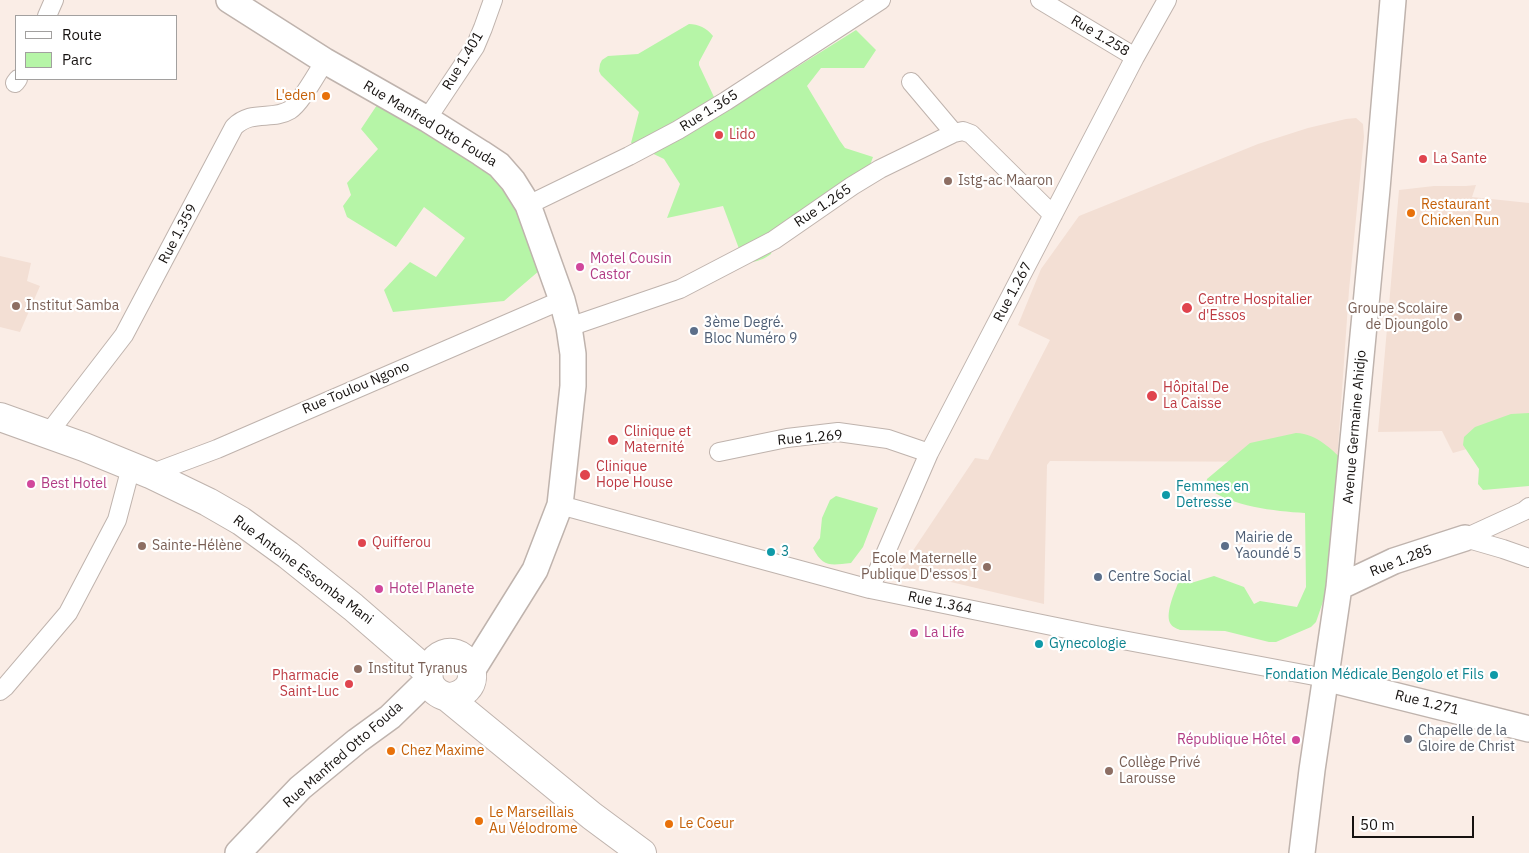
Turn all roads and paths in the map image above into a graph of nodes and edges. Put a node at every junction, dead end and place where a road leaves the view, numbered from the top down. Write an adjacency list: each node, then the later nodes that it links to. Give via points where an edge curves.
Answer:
1 (54, 0): 8 (street)
2 (229, 0): 10 (street, Rue Manfred Otto Fouda)
3 (493, 0): 12 (street, Rue 1.401, via 475,47)
4 (881, 0): 14 (street, Rue 1.365, via 678,130)
5 (1040, 0): 9 (street, Rue 1.258)
6 (1167, 0): 9 (street, Rue 1.267)
7 (1393, 0): 27 (street, Avenue Germaine Ahidjo)
8 (47, 15)
9 (1135, 57): 15 (street, Rue 1.267)
10 (324, 61): 12 (street, Rue Manfred Otto Fouda); 19 (street, Rue 1.359, via 290,110 249,117 234,127 124,335)
11 (911, 82): 13 (street)
12 (428, 119): 14 (street, Rue Manfred Otto Fouda, via 499,165)
13 (954, 133): 15 (street, via 963,131 971,134); 17 (street, Rue 1.265, via 880,169 774,240 680,289)
14 (528, 205): 16 (street, Rue Manfred Otto Fouda)
15 (1054, 215): 21 (street, Rue 1.267)
16 (562, 300): 17 (street, Rue Manfred Otto Fouda); 22 (street, Rue Toulou Ngono, via 216,449)
17 (569, 327): 23 (street, Rue Manfred Otto Fouda, via 573,386)
18 (0, 417): 19 (main road, Rue Antoine Essomba Mani)
19 (47, 435): 22 (main road, Rue Antoine Essomba Mani)
20 (719, 452): 21 (street, Rue 1.269, via 787,438 838,432 888,439)
21 (929, 453): 28 (street, Rue 1.267)
22 (140, 470): 29 (main road, Rue Antoine Essomba Mani, via 241,521 381,630); 31 (street, via 118,520 68,613)
23 (560, 505): 28 (street, Rue 1.364); 29 (street, Rue Manfred Otto Fouda, via 535,570 504,620)
24 (1527, 509): 25 (street)
25 (1465, 538): 26 (street); 27 (street, Rue 1.285, via 1394,561)
26 (1529, 558)
27 (1339, 587): 30 (street, Avenue Germaine Ahidjo)
28 (870, 589): 30 (street, Rue 1.364)
29 (448, 673): 33 (street, Rue Manfred Otto Fouda, via 300,788); 34 (main road, via 498,739)
30 (1325, 678): 32 (street, Rue 1.271); 35 (street, Avenue Germaine Ahidjo)
31 (0, 691)
32 (1529, 729)
33 (238, 853)
34 (642, 853)
35 (1302, 853)

